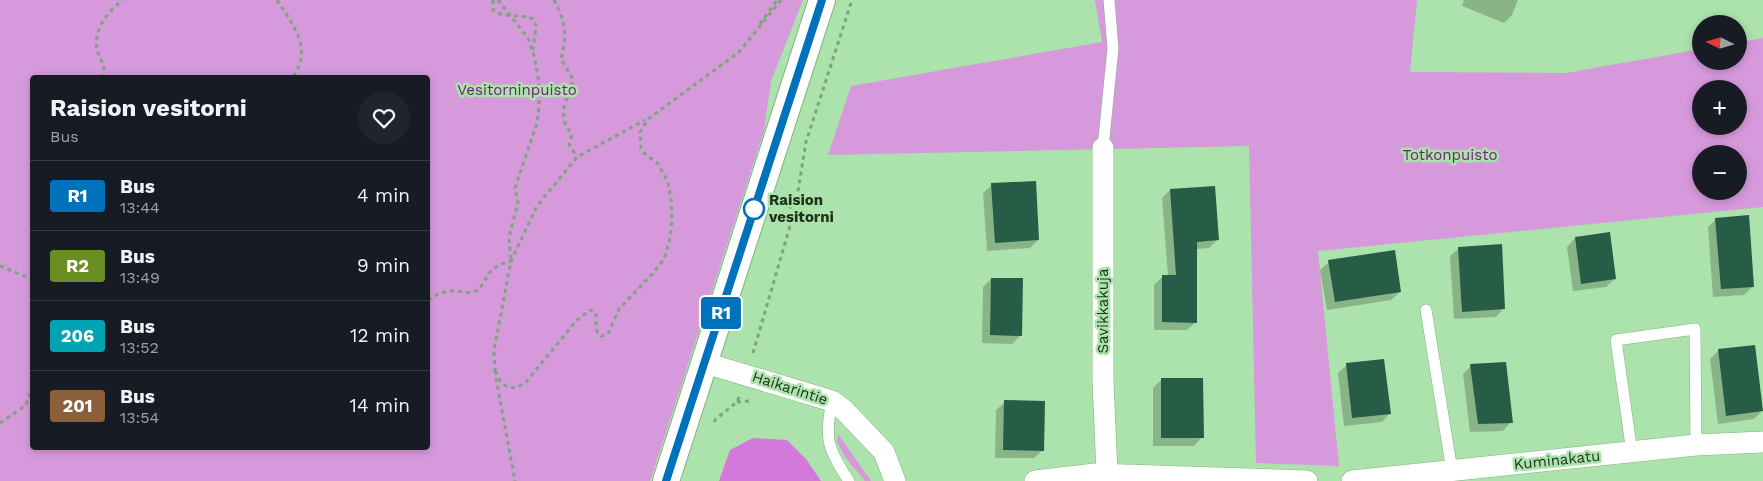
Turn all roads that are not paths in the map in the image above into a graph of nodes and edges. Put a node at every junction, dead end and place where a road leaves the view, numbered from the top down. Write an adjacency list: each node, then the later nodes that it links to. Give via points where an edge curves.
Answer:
1 (822, 0): 5 (street)
2 (1108, 0): 3 (lane, via 1113,48)
3 (1103, 148): 11 (street, Savikkakuja, via 1103,381)
4 (1426, 310): 10 (lane)
5 (705, 362): 6 (street, Haikarintie); 12 (street)
6 (832, 401): 13 (lane, via 828,420 829,443 836,462); 14 (street, Haikarintie, via 884,452)
7 (1763, 442): 8 (street, Kuminakatu)
8 (1696, 445): 9 (street, Kuminakatu); 9 (lane, via 1695,329 1616,340)
9 (1632, 452): 10 (street, Kuminakatu)
10 (1452, 471): 17 (street, Kuminakatu)
11 (1107, 474): 15 (street); 16 (street)
12 (666, 481)
13 (849, 481)
14 (895, 481)
15 (1035, 481)
16 (1307, 481)
17 (1352, 481)

